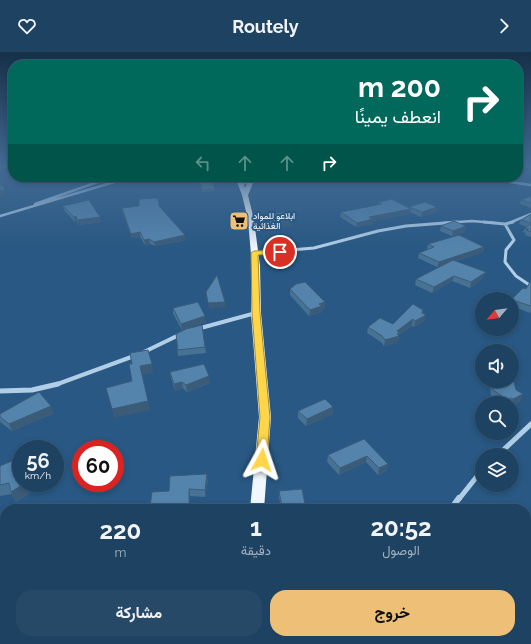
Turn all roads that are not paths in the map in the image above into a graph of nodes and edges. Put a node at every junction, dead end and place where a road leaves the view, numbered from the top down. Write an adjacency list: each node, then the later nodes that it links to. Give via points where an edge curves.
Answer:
1 (64, 194): 5 (street)
2 (76, 194): 5 (street)
3 (245, 195): 7 (main road, via 251,220)
4 (531, 214): 6 (street)
5 (0, 216)
6 (505, 224): 7 (street, via 472,221 406,226 292,252); 8 (street, via 514,240 506,251 510,272)
7 (254, 253): 9 (main road)
8 (531, 286)
9 (256, 313): 10 (street); 16 (main road, via 265,417)
10 (192, 330)
11 (185, 332): 12 (street, via 146,351 55,385 32,390)
12 (0, 391)
13 (531, 424): 14 (street)
14 (505, 448)
15 (475, 479): 17 (street)
16 (257, 504)
17 (455, 504)

